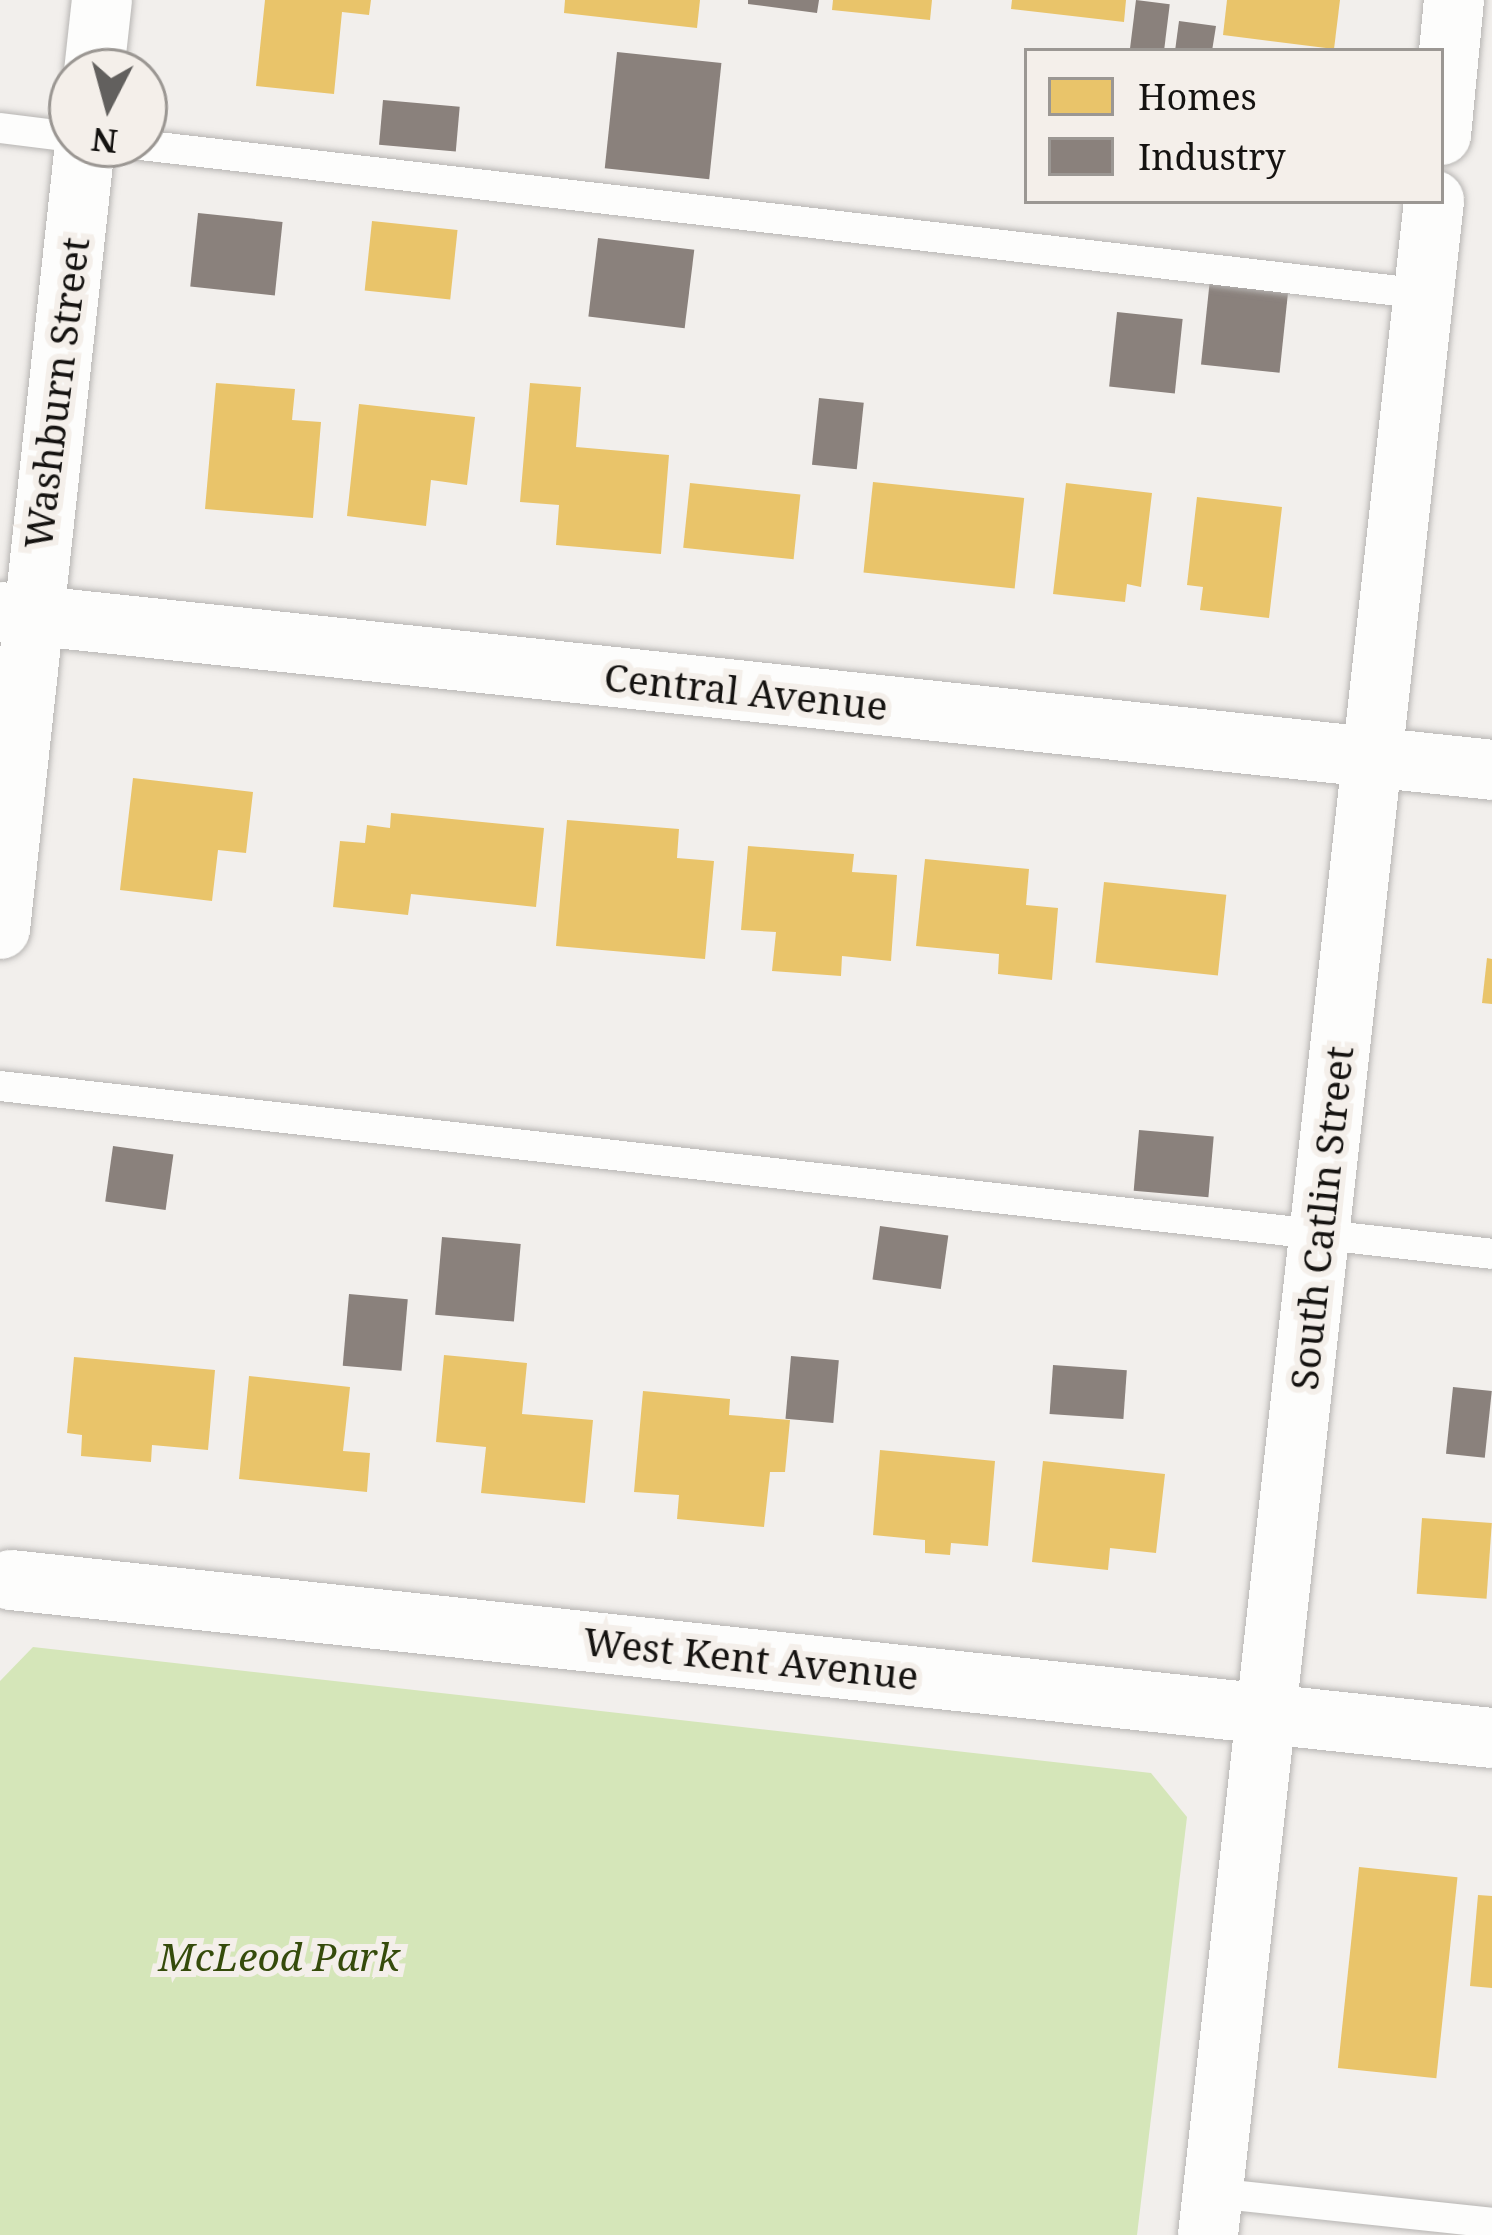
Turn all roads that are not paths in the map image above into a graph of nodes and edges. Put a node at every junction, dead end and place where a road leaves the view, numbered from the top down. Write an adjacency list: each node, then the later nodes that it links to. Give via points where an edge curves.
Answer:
1 (102, 0): 3 (street)
2 (1454, 0): 4 (street)
3 (97, 48)
4 (1444, 103)
5 (0, 128): 6 (lane)
6 (48, 134)
7 (168, 148): 10 (lane)
8 (81, 168): 11 (street, Washburn Street)
9 (1434, 204): 10 (street, South Catlin Street)
10 (1425, 294): 12 (street, South Catlin Street)
11 (15, 613): 12 (street, Central Avenue); 14 (street, Washburn Street)
12 (1373, 757): 13 (street, Central Avenue); 16 (street, South Catlin Street)
13 (1492, 770)
14 (0, 929)
15 (0, 1086): 16 (lane)
16 (1321, 1234): 17 (lane); 19 (street, South Catlin Street)
17 (1492, 1254)
18 (4, 1575): 19 (street, West Kent Avenue)
19 (1265, 1713): 20 (street, West Kent Avenue); 21 (street, South Catlin Street)
20 (1492, 1738)
21 (1211, 2214): 22 (lane)
22 (1492, 2223)

